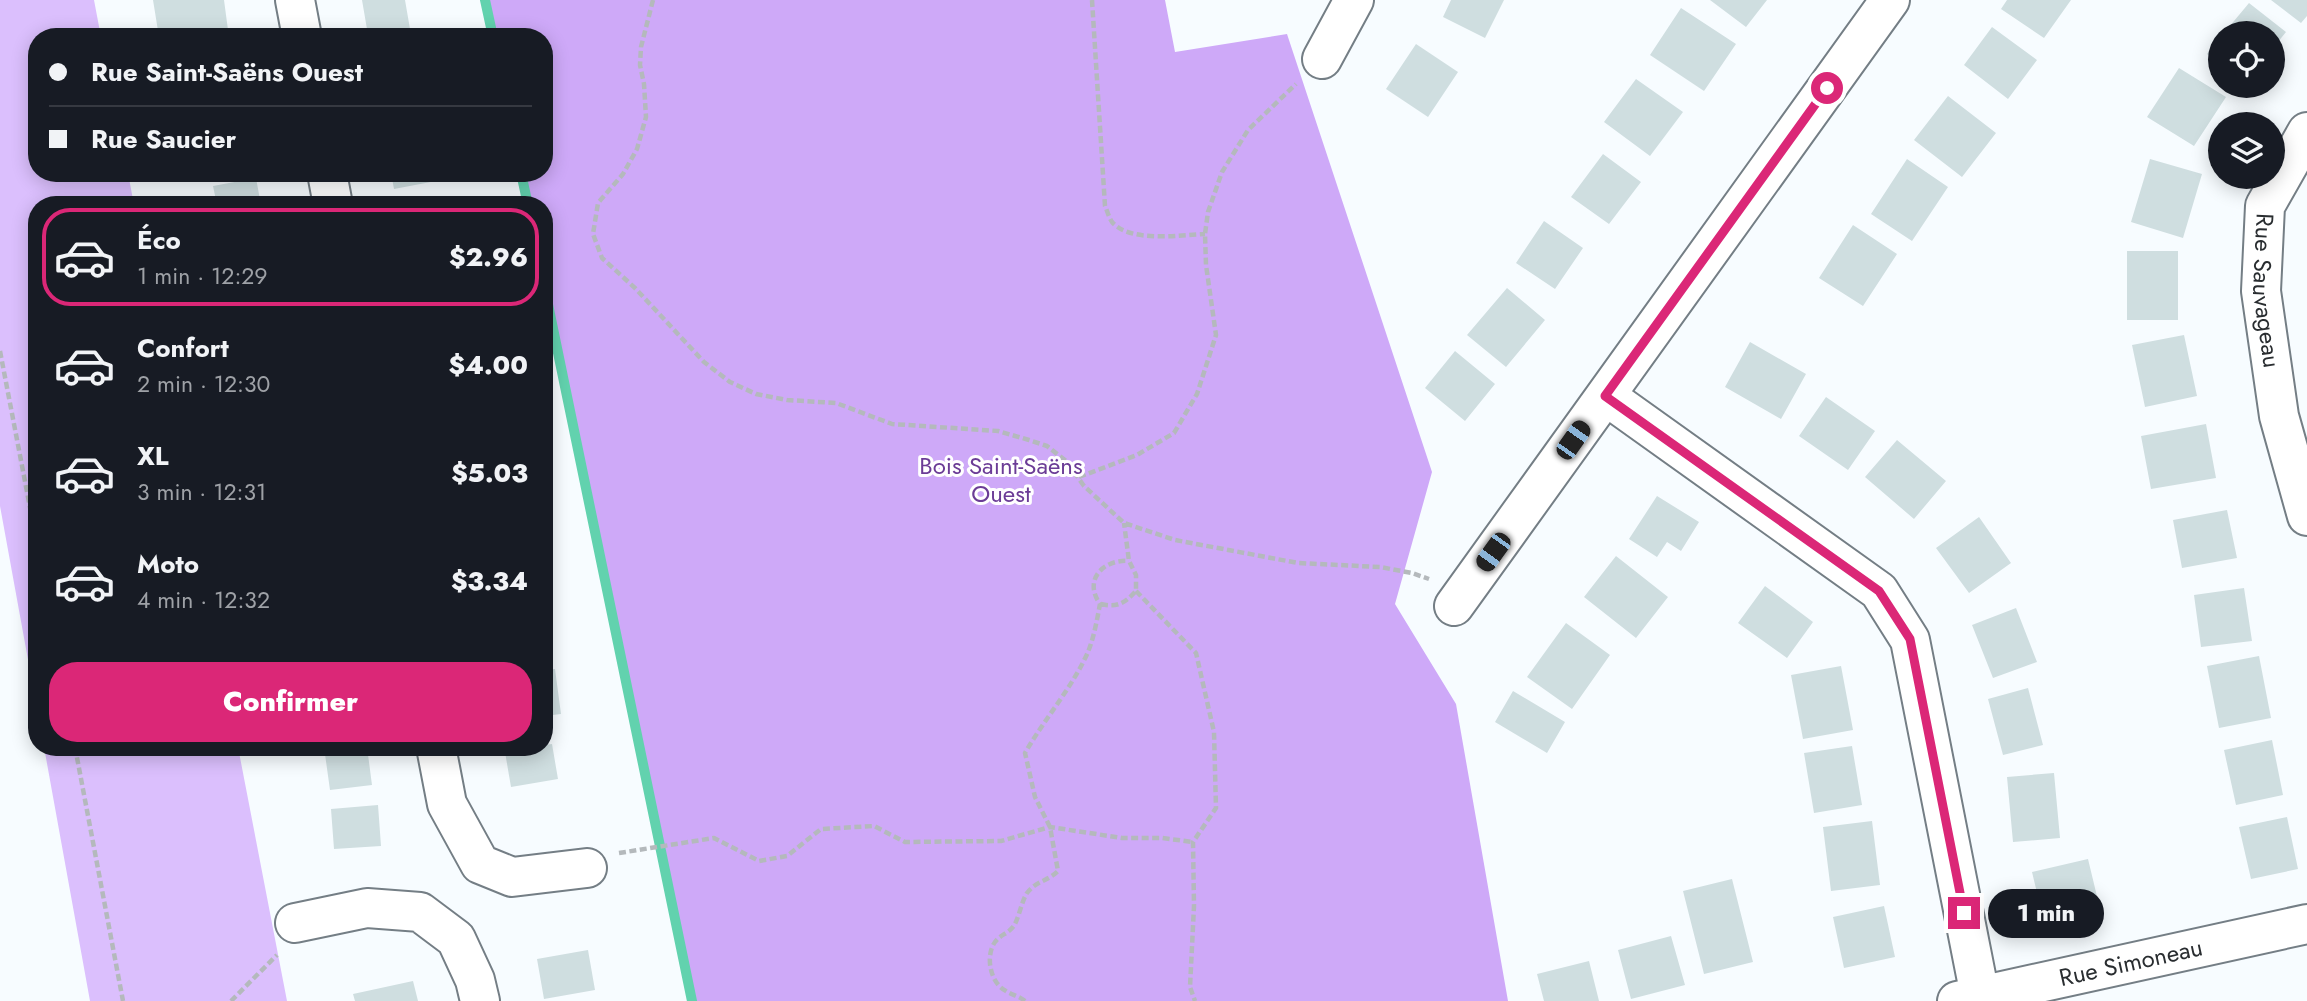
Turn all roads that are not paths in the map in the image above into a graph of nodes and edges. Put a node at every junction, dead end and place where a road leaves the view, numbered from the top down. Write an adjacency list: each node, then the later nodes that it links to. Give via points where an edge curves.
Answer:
1 (295, 0): 4 (street)
2 (1354, 0): 5 (street)
3 (1891, 0): 7 (street)
4 (300, 28)
5 (1322, 59)
6 (2307, 132): 8 (street, Rue Sauvageau, via 2265,206 2261,291)
7 (1605, 396): 10 (street); 15 (street, via 1879,591 1910,639)
8 (2293, 415): 9 (street, Rue Sauvageau)
9 (2307, 514)
10 (1458, 601)
11 (438, 756): 12 (street, via 447,804 480,864 512,877)
12 (587, 868)
13 (295, 923): 16 (street, via 367,908 420,912 456,939)
14 (2307, 924): 15 (street, Rue Simoneau)
15 (1972, 999)
16 (480, 1001)

